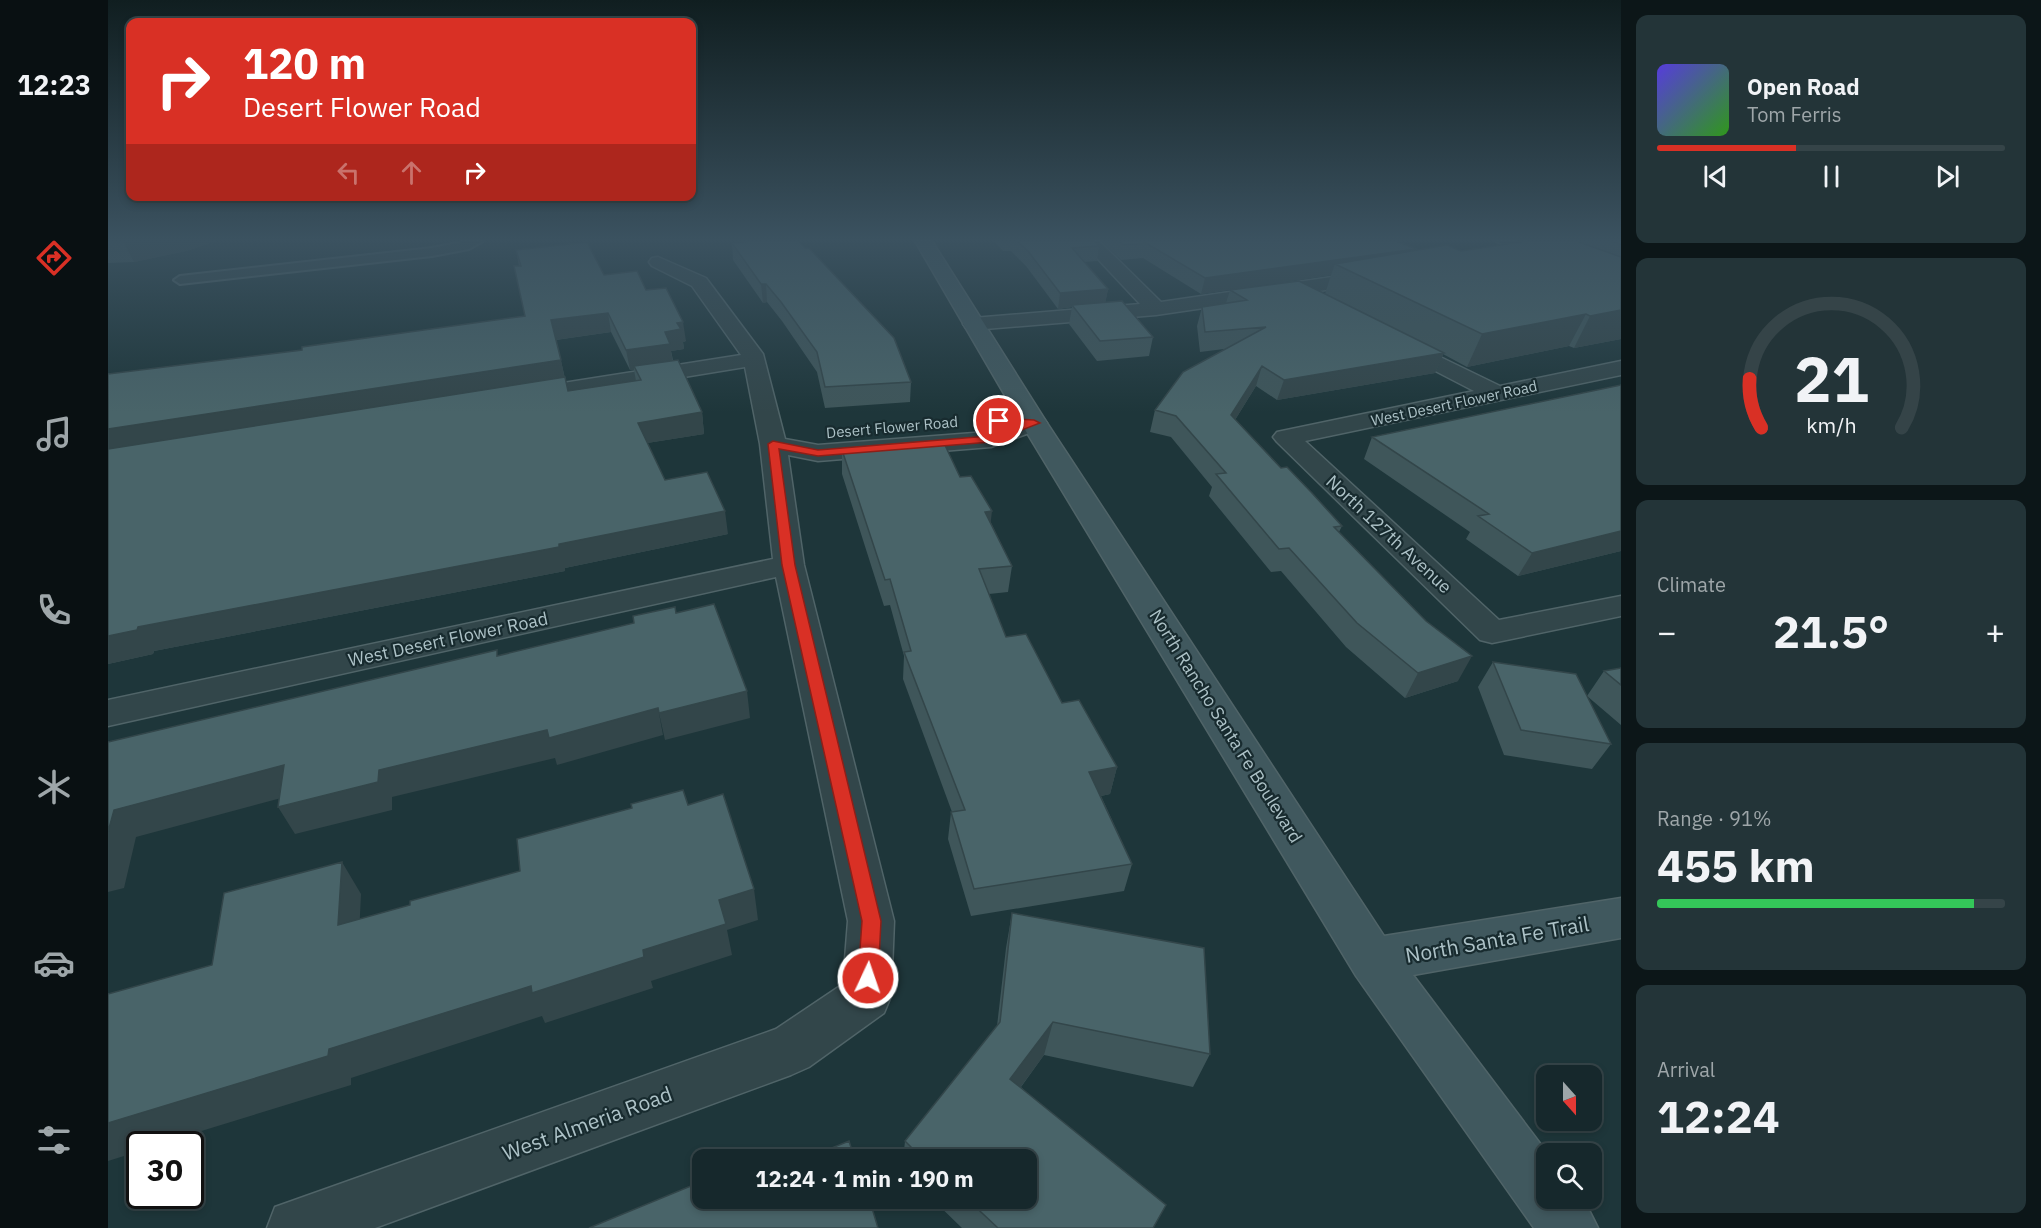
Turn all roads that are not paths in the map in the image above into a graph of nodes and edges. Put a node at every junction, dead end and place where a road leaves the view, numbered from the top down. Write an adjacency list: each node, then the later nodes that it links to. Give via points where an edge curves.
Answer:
1 (711, 298): 10 (street)
2 (958, 298): 8 (street, North Rancho Santa Fe Boulevard)
3 (1145, 298): 7 (street)
4 (1235, 298): 7 (street)
5 (1312, 298): 6 (street)
6 (1328, 307)
7 (1156, 309): 8 (street)
8 (973, 324): 14 (street, North Rancho Santa Fe Boulevard)
9 (1381, 334): 12 (street)
10 (755, 359): 13 (street); 16 (street)
11 (1621, 368): 12 (street, West Desert Flower Road)
12 (1498, 394): 15 (street, West Desert Flower Road)
13 (508, 399)
14 (1034, 423): 16 (street, Desert Flower Road, via 991,439 818,453); 21 (street, North Rancho Santa Fe Boulevard)
15 (1287, 437): 18 (street, North 127th Avenue, via 1492,632)
16 (773, 444): 17 (street)
17 (789, 565): 19 (street, West Desert Flower Road); 24 (street, West Almeria Road, via 871,921 867,996 791,1048)
18 (1621, 606)
19 (108, 713)
20 (1621, 918): 21 (street, North Santa Fe Trail)
21 (1373, 960): 22 (street, North Rancho Santa Fe Boulevard)
22 (1536, 1183)
23 (1555, 1209): 25 (street, North Rancho Santa Fe Boulevard)
24 (296, 1228)
25 (1569, 1228)

